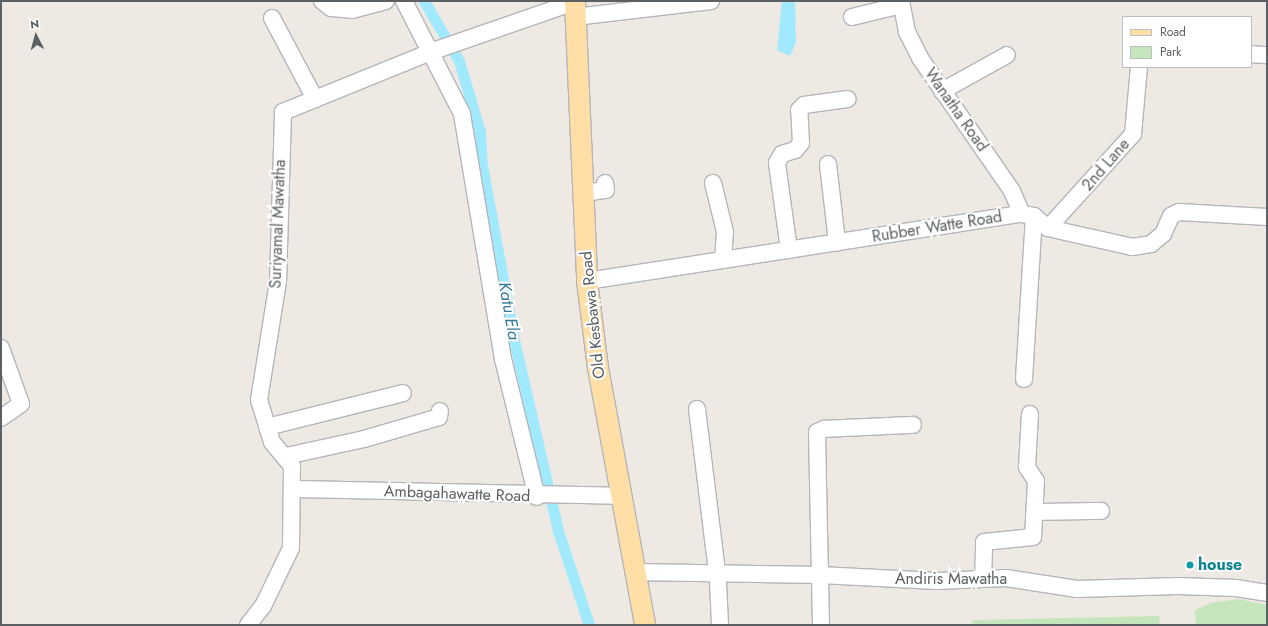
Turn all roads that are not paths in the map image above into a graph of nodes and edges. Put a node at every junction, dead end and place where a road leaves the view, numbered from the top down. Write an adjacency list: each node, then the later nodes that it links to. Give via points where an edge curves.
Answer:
1 (322, 1): 2 (street, via 338,10)
2 (386, 1)
3 (404, 1): 9 (street)
4 (711, 1): 6 (street, Suriyamal Mawatha)
5 (901, 3): 7 (street); 14 (street, Wanatha Road, via 910,38)
6 (575, 7): 9 (street, Suriyamal Mawatha); 20 (main road, Old Kesbawa Road)
7 (852, 17)
8 (272, 18): 15 (street)
9 (434, 51): 15 (street, Suriyamal Mawatha); 40 (street, via 465,124 503,359)
10 (1252, 54): 12 (street)
11 (1007, 55): 14 (street)
12 (1267, 55)
13 (1139, 68): 23 (street, 2nd Lane, via 1133,134)
14 (942, 91): 21 (street, Wanatha Road)
15 (315, 99): 36 (street, Suriyamal Mawatha, via 283,112 278,282 259,400)
16 (848, 99): 25 (street, via 804,105 799,110 801,142 795,150 782,154 777,163)
17 (828, 164): 24 (street)
18 (605, 183): 20 (street, via 606,190)
19 (713, 183): 26 (street, via 725,232)
20 (584, 194): 27 (main road, Old Kesbawa Road)
21 (1028, 215): 23 (street); 24 (street, Rubber Watte Road); 29 (street)
22 (1267, 217): 23 (street, via 1179,212 1171,216 1163,234 1151,244 1132,247)
23 (1048, 228)
24 (837, 242): 25 (street, Rubber Watte Road)
25 (789, 250): 26 (street, Rubber Watte Road)
26 (723, 260): 27 (street, Rubber Watte Road)
27 (587, 281): 39 (main road, Old Kesbawa Road)
28 (1, 348): 34 (street, via 21,404)
29 (1024, 379)
30 (403, 393): 36 (street)
31 (697, 409): 44 (street)
32 (440, 411): 37 (street, via 439,417 371,437)
33 (1030, 414): 41 (street, via 1027,467 1036,482)
34 (1, 418)
35 (913, 425): 45 (street, via 824,429 817,432)
36 (267, 427): 37 (street, Suriyamal Mawatha, via 272,442)
37 (286, 456): 38 (street, Suriyamal Mawatha, via 292,466)
38 (294, 490): 40 (street, Ambagahawatte Road); 48 (street, Suriyamal Mawatha, via 291,548 263,606)
39 (621, 496): 40 (street, Ambagahawatte Road); 43 (main road, Old Kesbawa Road)
40 (536, 497)
41 (1035, 512): 42 (street); 46 (street, via 1033,537 984,542)
42 (1101, 512)
43 (634, 572): 44 (street, Andiris Mawatha); 49 (main road, Old Kesbawa Road)
44 (716, 573): 45 (street, Andiris Mawatha); 50 (street)
45 (820, 575): 46 (street, Andiris Mawatha, via 937,582); 51 (street)
46 (983, 578): 47 (street, Andiris Mawatha, via 1030,580 1077,589 1193,587)
47 (1267, 593)
48 (248, 625)
49 (645, 625)
50 (720, 625)
51 (821, 625)

